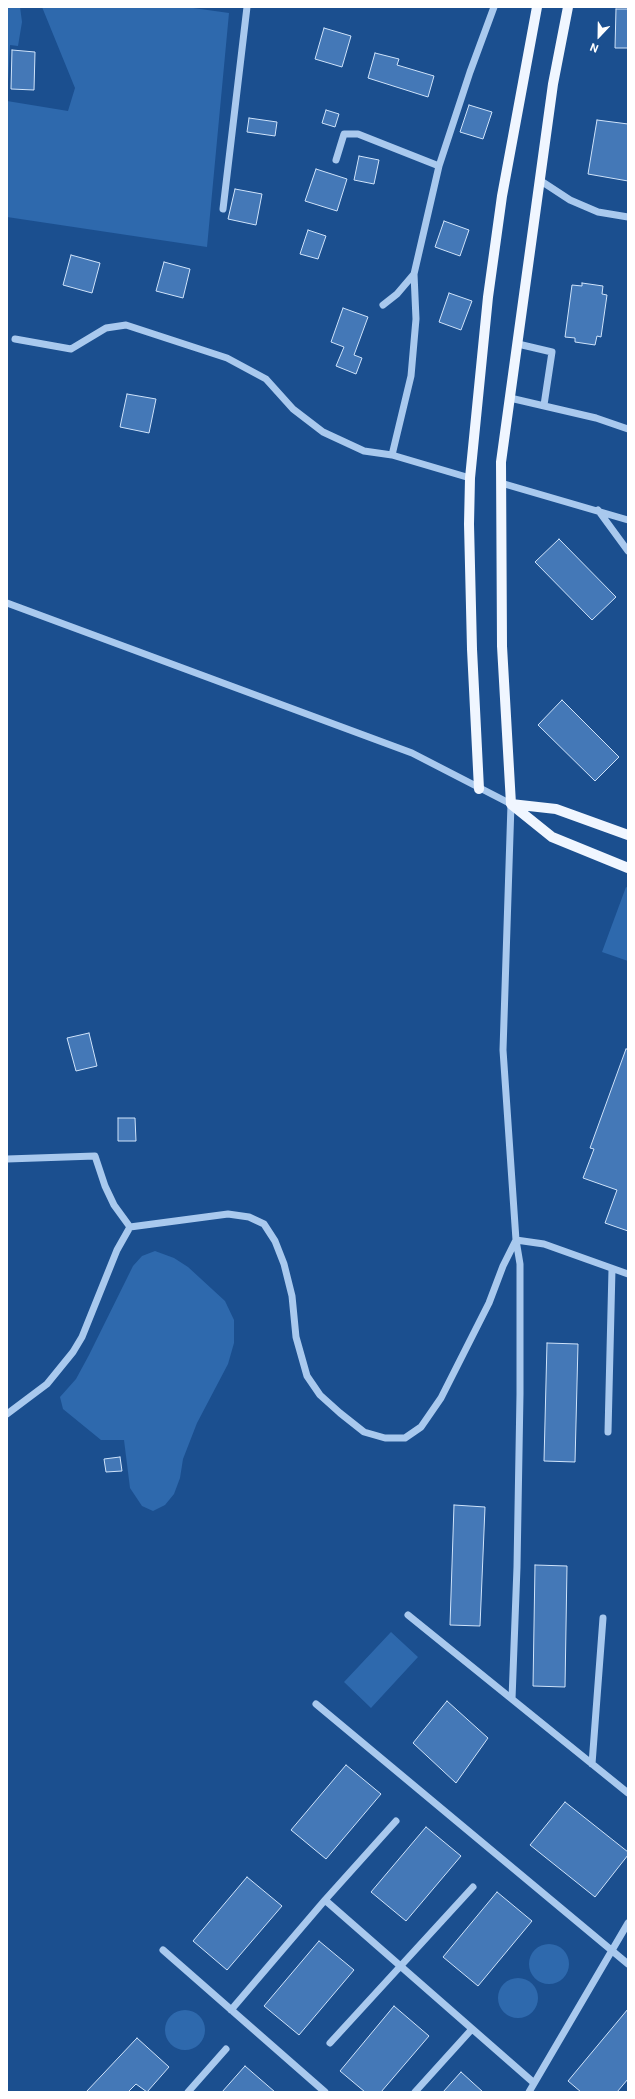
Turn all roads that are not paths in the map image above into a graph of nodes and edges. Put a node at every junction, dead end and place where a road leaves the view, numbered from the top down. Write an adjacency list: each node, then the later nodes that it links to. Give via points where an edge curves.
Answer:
1 (247, 7): 8 (street)
2 (494, 7): 6 (street)
3 (537, 7): 18 (main road, via 493,258)
4 (568, 7): 7 (main road, via 553,84)
5 (336, 160): 6 (street, via 344,134 358,134)
6 (439, 166): 10 (street)
7 (541, 182): 9 (street, via 570,200 598,212); 13 (main road)
8 (223, 209)
9 (628, 217)
10 (414, 274): 11 (street, via 397,294); 17 (street, via 416,319 411,376)
11 (383, 305)
12 (15, 339): 17 (street, via 71,349 106,328 126,325 227,358 266,379 293,409 323,432 364,451)
13 (518, 344): 14 (main road); 15 (street, via 552,352)
14 (510, 398): 15 (street); 19 (main road, via 501,462)
15 (544, 405): 16 (street)
16 (628, 428)
17 (392, 455): 18 (street)
18 (470, 478): 24 (main road, via 472,649)
19 (501, 483): 20 (street); 25 (main road, via 502,646)
20 (598, 510): 21 (street); 22 (street)
21 (628, 520)
22 (628, 551)
23 (7, 603): 24 (street, via 412,753)
24 (479, 789): 25 (street)
25 (511, 804): 26 (main road, via 556,809); 27 (main road, via 552,837); 30 (street, via 503,1050)
26 (628, 835)
27 (628, 868)
28 (7, 1159): 29 (street, via 95,1156 114,1205)
29 (130, 1227): 30 (street, via 228,1214 249,1217 264,1224 275,1241 284,1264 292,1296 296,1338 307,1376 320,1395 340,1413 364,1432 385,1438 405,1438 421,1427 441,1398 489,1303); 33 (street, via 117,1250 82,1337 73,1352 47,1384)
30 (516, 1240): 31 (street, via 544,1244); 37 (street, via 520,1264 520,1394)
31 (612, 1269): 32 (street); 34 (street)
32 (628, 1274)
33 (7, 1414)
34 (608, 1432)
35 (408, 1615): 37 (street)
36 (603, 1618): 39 (street)
37 (512, 1699): 39 (street)
38 (316, 1704): 46 (street)
39 (592, 1764): 40 (street)
40 (628, 1793)
41 (396, 1821): 43 (street)
42 (473, 1887): 48 (street)
43 (325, 1900): 48 (street); 49 (street)
44 (628, 1923): 46 (street)
45 (163, 1950): 49 (street)
46 (611, 1951): 47 (street); 53 (street)
47 (628, 1964)
48 (400, 1966): 50 (street); 51 (street)
49 (231, 2010): 55 (street)
50 (472, 2029): 53 (street); 56 (street)
51 (330, 2043)
52 (226, 2049): 54 (street)
53 (534, 2083): 57 (street)
54 (188, 2092)
55 (325, 2092)
56 (415, 2092)
57 (529, 2092)

